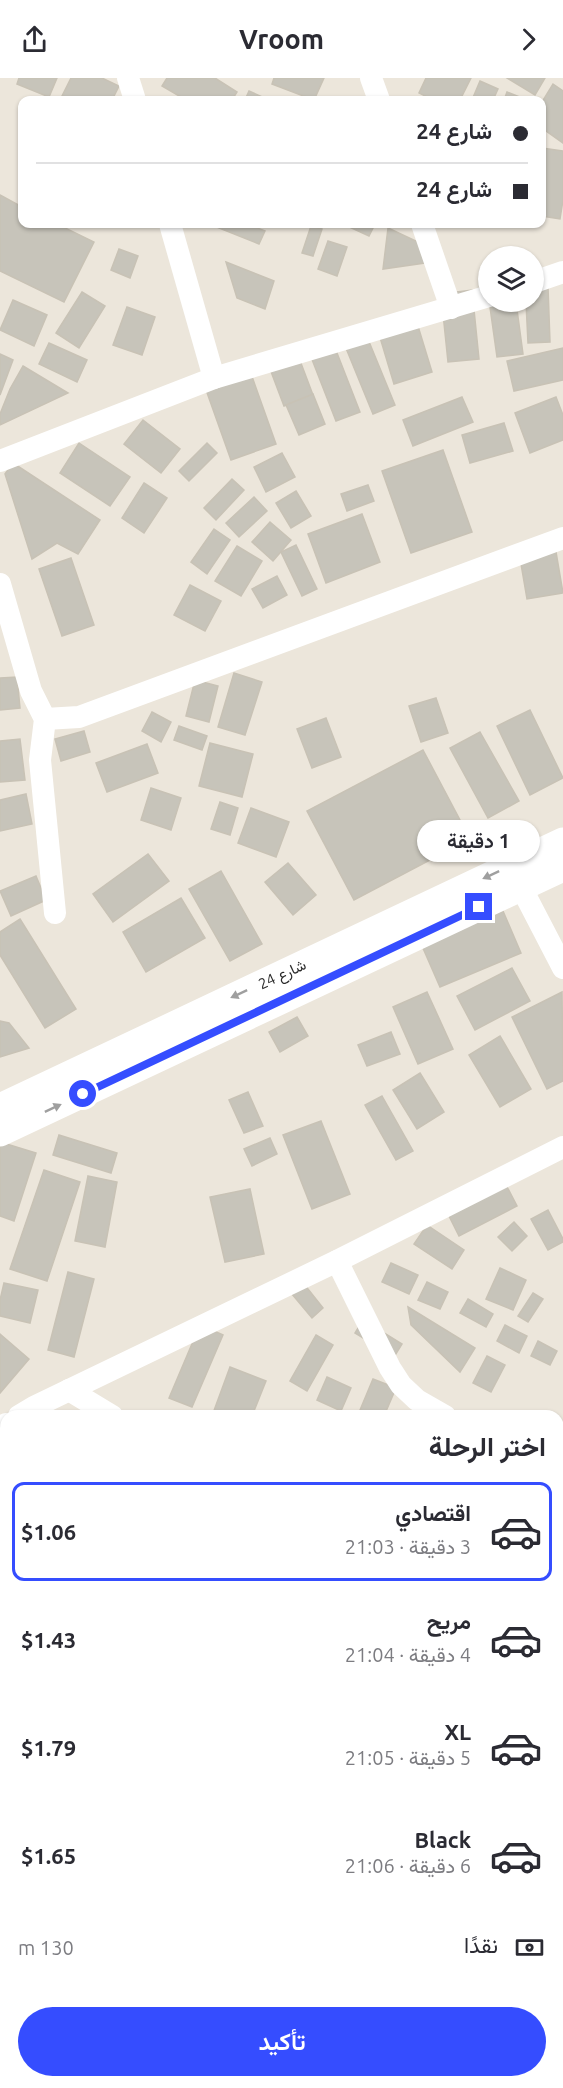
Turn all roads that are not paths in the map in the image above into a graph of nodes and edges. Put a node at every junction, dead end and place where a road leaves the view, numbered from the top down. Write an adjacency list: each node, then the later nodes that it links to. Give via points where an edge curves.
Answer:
1 (128, 78): 3 (street)
2 (371, 78): 4 (street)
3 (134, 96)
4 (378, 96)
5 (171, 228): 11 (street)
6 (423, 228): 10 (street)
7 (563, 272): 8 (street)
8 (544, 279)
9 (478, 299): 10 (street)
10 (451, 308): 11 (street)
11 (214, 378): 12 (street)
12 (0, 461)
13 (563, 538): 15 (street, via 79,717)
14 (0, 584): 15 (street, via 31,691)
15 (45, 719): 19 (street, via 40,760)
16 (563, 842): 21 (street, شارع 24, one-way to 21)
17 (563, 868): 18 (street, شارع 24)
18 (521, 887): 20 (street); 22 (street, شارع 24, one-way to 18)
19 (56, 913)
20 (563, 968)
21 (0, 1107)
22 (0, 1133)
23 (563, 1147): 24 (street)
24 (337, 1261): 25 (street); 28 (street, via 401,1385)
25 (69, 1390): 26 (street); 27 (street)
26 (34, 1410)
27 (102, 1410)
28 (434, 1410)

